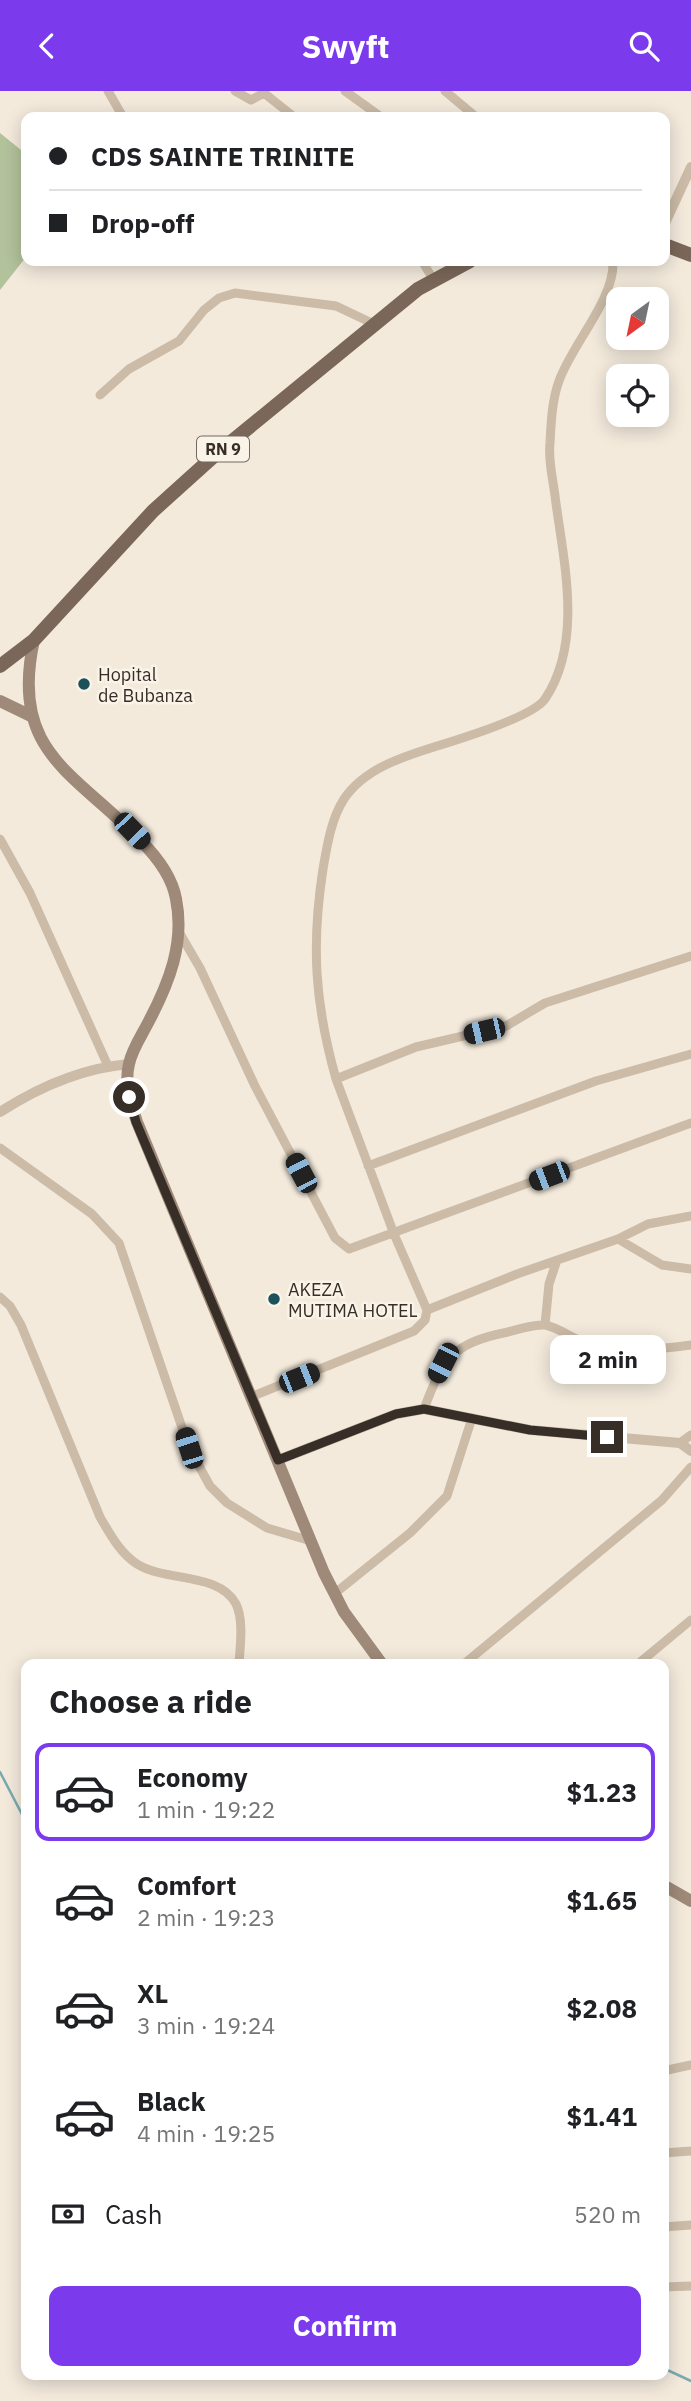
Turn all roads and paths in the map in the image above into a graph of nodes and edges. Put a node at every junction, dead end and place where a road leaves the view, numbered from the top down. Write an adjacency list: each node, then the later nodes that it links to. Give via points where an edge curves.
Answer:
1 (108, 91): 5 (street)
2 (235, 91): 6 (street, via 251,100 264,93)
3 (345, 91): 7 (street)
4 (445, 91): 8 (street)
5 (120, 112)
6 (288, 112)
7 (375, 112)
8 (470, 112)
9 (691, 167): 10 (street)
10 (670, 212)
11 (670, 247): 12 (main road)
12 (691, 255)
13 (425, 266): 16 (street)
14 (460, 266): 16 (main road, RN 9)
15 (612, 266): 29 (street, via 606,290 555,396 549,447 567,592 564,649 544,700 521,715 461,740 380,767 344,798 334,822 315,924 317,998)
16 (433, 279): 17 (main road, RN 9)
17 (374, 324): 18 (street, via 336,306 235,293 219,298 178,341 129,369); 19 (main road, RN 9, via 153,511)
18 (100, 395)
19 (34, 640): 20 (main road, RN 9); 22 (main road, via 28,678)
20 (0, 666)
21 (0, 701): 22 (main road)
22 (31, 716): 24 (main road, via 62,770 153,853 176,899)
23 (0, 839): 28 (street, via 30,893)
24 (179, 932): 27 (main road, via 171,977); 35 (street, via 335,1238 349,1249)
25 (691, 955): 29 (street, via 545,1003 506,1026 416,1047)
26 (691, 1054): 33 (street, via 596,1081)
27 (129, 1064): 28 (street); 43 (main road, via 129,1097 136,1122)
28 (108, 1066): 30 (street, via 65,1079)
29 (336, 1079): 33 (street)
30 (0, 1112)
31 (691, 1123): 35 (street)
32 (0, 1148): 51 (street, via 92,1214 119,1243 189,1448 210,1486 255,1521)
33 (368, 1166): 35 (street)
34 (691, 1216): 36 (street, via 648,1224)
35 (394, 1234): 40 (street)
36 (618, 1239): 37 (street); 38 (street, via 662,1265)
37 (557, 1260): 40 (street); 41 (street, via 549,1284)
38 (691, 1269)
39 (0, 1297): 54 (street, via 21,1325 112,1538 137,1565 229,1595 237,1606)
40 (427, 1310): 43 (street, via 425,1321 414,1331)
41 (545, 1325): 42 (street, via 586,1343); 44 (street, via 473,1340 454,1350 443,1363)
42 (691, 1345)
43 (253, 1396): 49 (main road)
44 (424, 1409): 45 (street); 49 (street, via 396,1414)
45 (472, 1418): 47 (street, via 567,1435); 52 (street, via 447,1496 418,1526)
46 (691, 1435): 47 (street)
47 (681, 1443): 48 (street)
48 (691, 1451)
49 (278, 1460): 51 (main road)
50 (691, 1467): 56 (street, via 662,1500)
51 (311, 1541): 52 (main road)
52 (334, 1594): 55 (main road)
53 (691, 1620): 57 (street)
54 (239, 1659)
55 (379, 1659)
56 (470, 1659)
57 (644, 1659)
58 (669, 1888): 59 (main road)
59 (691, 1901)
60 (691, 2065): 61 (street)
61 (669, 2070)
62 (691, 2151): 63 (street)
63 (669, 2153)
64 (691, 2225): 65 (street)
65 (669, 2227)
66 (691, 2286): 67 (street)
67 (669, 2287)

